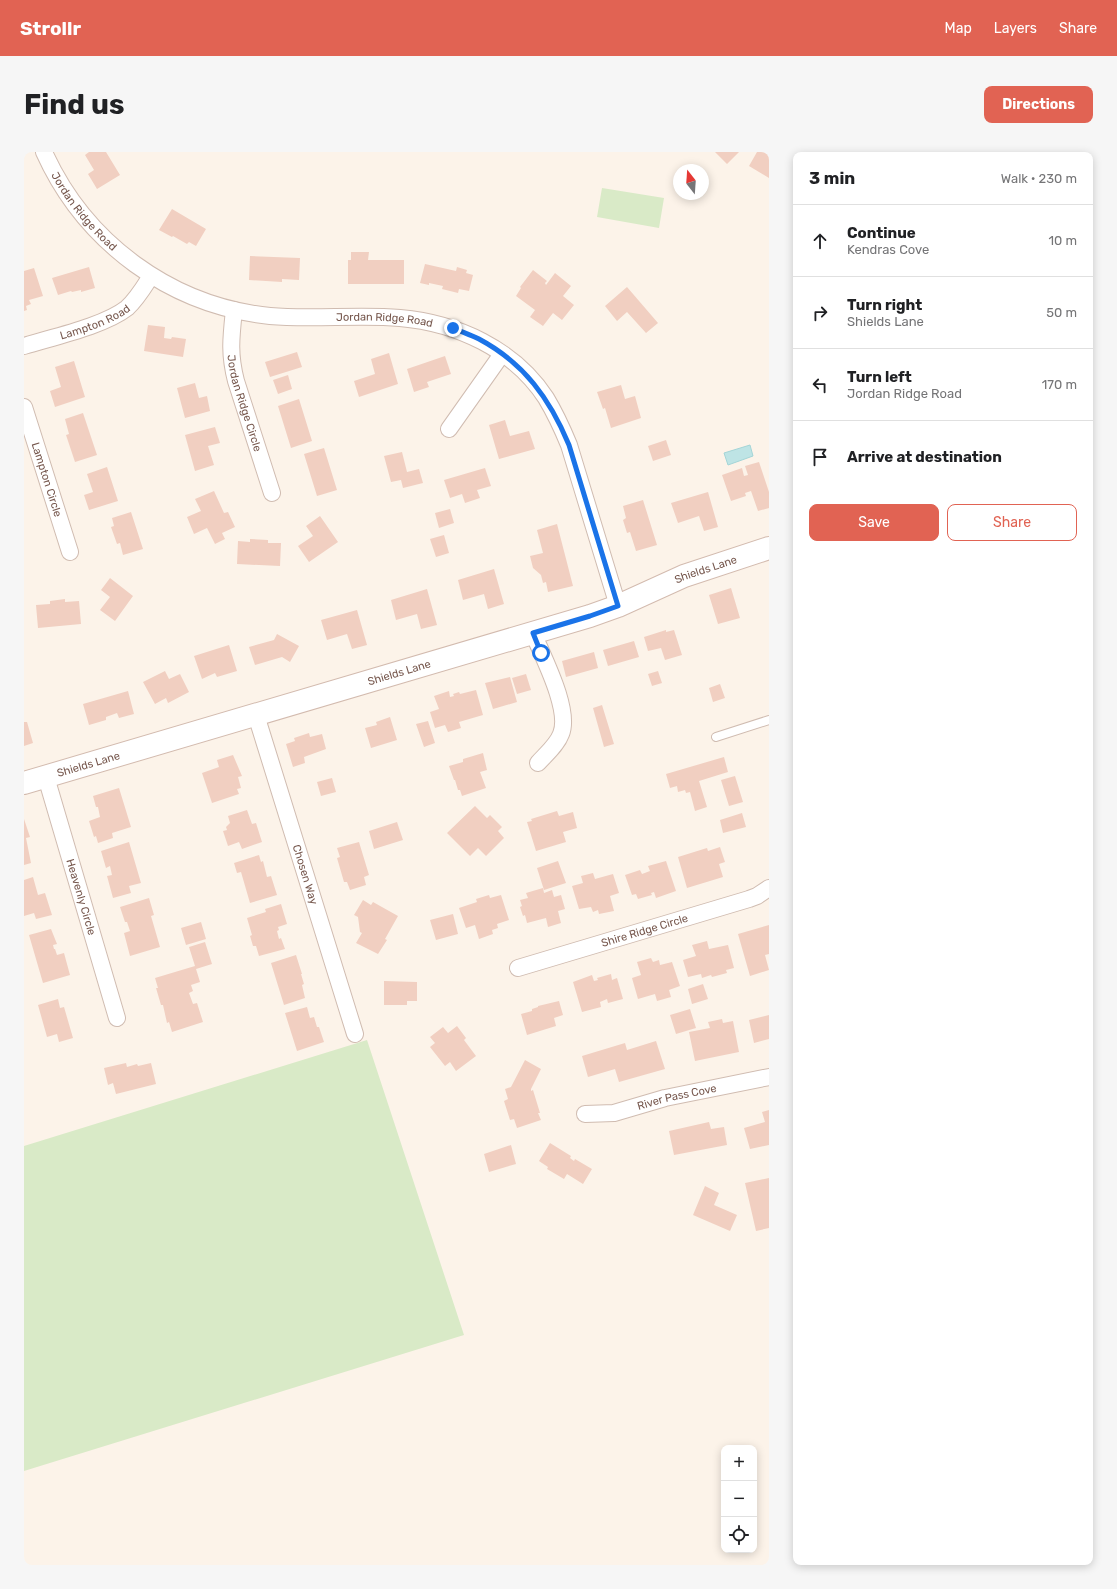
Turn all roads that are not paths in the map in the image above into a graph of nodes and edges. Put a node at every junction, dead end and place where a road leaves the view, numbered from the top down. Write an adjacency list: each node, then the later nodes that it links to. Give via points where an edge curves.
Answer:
1 (44, 152): 2 (street, Jordan Ridge Road, via 66,193 100,236)
2 (151, 276): 3 (street, Jordan Ridge Road, via 177,290); 4 (street, Lampton Road, via 127,308 114,316)
3 (234, 310): 5 (street, Jordan Ridge Road, via 270,316 399,317 426,321 453,328 479,339); 8 (street, Jordan Ridge Circle, via 231,364)
4 (24, 346)
5 (502, 354): 7 (street); 11 (street, Jordan Ridge Road, via 530,377 559,420)
6 (24, 407): 10 (street, Lampton Circle)
7 (449, 428)
8 (272, 493)
9 (769, 548): 11 (main road, Shields Lane, via 684,576)
10 (70, 552)
11 (618, 606): 12 (main road, Shields Lane)
12 (533, 633): 13 (main road, Shields Lane); 16 (street, via 557,691 564,723 562,733)
13 (256, 715): 17 (main road, Shields Lane); 22 (street, Chosen Way)
14 (769, 720): 15 (lane)
15 (716, 737)
16 (538, 763)
17 (46, 777): 18 (main road, Shields Lane); 21 (street, Heavenly Circle)
18 (24, 783)
19 (769, 888): 20 (street, Shire Ridge Circle, via 757,896)
20 (518, 968)
21 (117, 1018)
22 (355, 1034)
23 (769, 1077): 24 (street, River Pass Cove, via 665,1098 614,1113)
24 (585, 1114)

